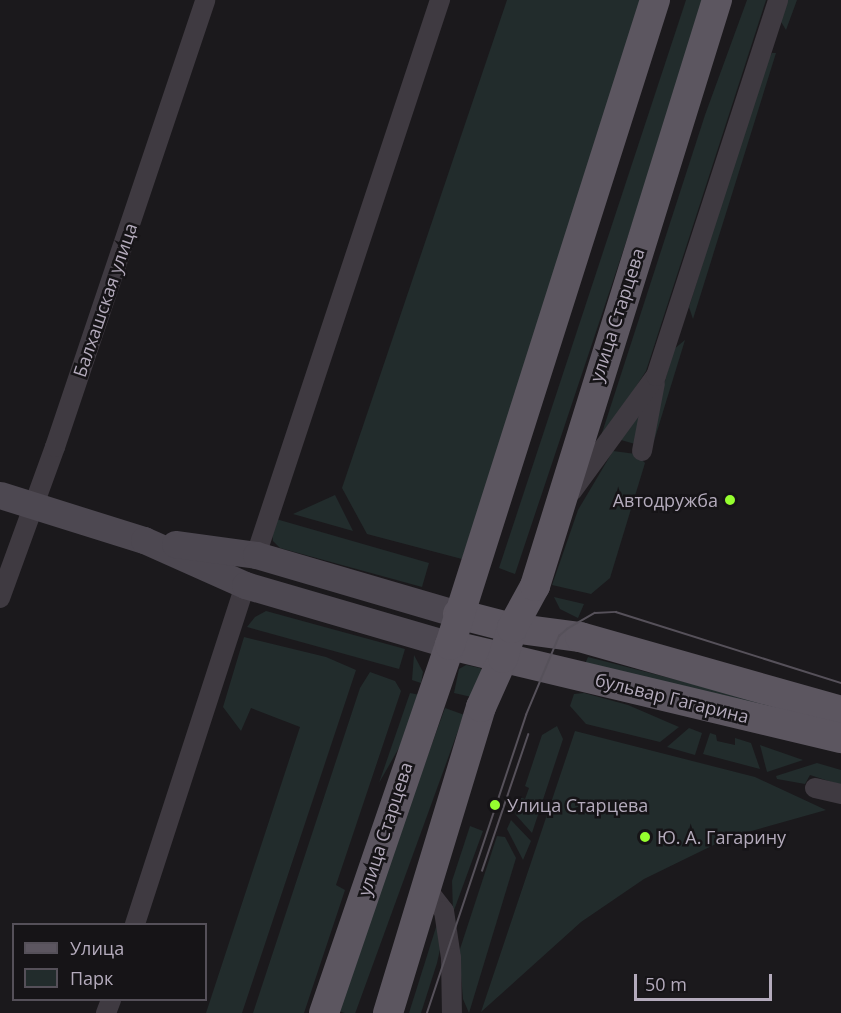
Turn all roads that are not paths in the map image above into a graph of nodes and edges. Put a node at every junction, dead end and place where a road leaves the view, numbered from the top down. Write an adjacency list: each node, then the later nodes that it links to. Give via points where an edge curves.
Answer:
1 (205, 0): 9 (street, Балхашская улица, via 55,447)
2 (440, 0): 12 (street)
3 (655, 0): 16 (main road)
4 (717, 0): 10 (main road, улица Старцева)
5 (778, 0): 6 (street)
6 (656, 376): 7 (street); 10 (street)
7 (642, 451)
8 (0, 495): 9 (main road)
9 (31, 506): 11 (main road); 15 (street, Балхашская улица)
10 (554, 515): 14 (main road, улица Старцева)
11 (144, 540): 12 (main road); 13 (main road)
12 (256, 555): 16 (main road)
13 (245, 585): 19 (main road); 26 (street)
14 (535, 586): 17 (main road, улица Старцева); 18 (main road, бульвар Гагарина, via 547,613)
15 (0, 598)
16 (458, 614): 17 (main road, бульвар Гагарина); 19 (main road, улица Старцева)
17 (512, 628): 18 (main road, бульвар Гагарина); 20 (main road, улица Старцева)
18 (580, 637): 21 (main road, бульвар Гагарина)
19 (450, 645): 20 (main road, бульвар Гагарина); 28 (main road, улица Старцева)
20 (503, 658): 22 (main road, бульвар Гагарина); 25 (main road, via 481,707)
21 (841, 711)
22 (841, 738)
23 (815, 788): 24 (street)
24 (841, 794)
25 (426, 888): 27 (street, via 444,910); 29 (main road)
26 (135, 923)
27 (452, 1012)
28 (324, 1013)
29 (388, 1013)

